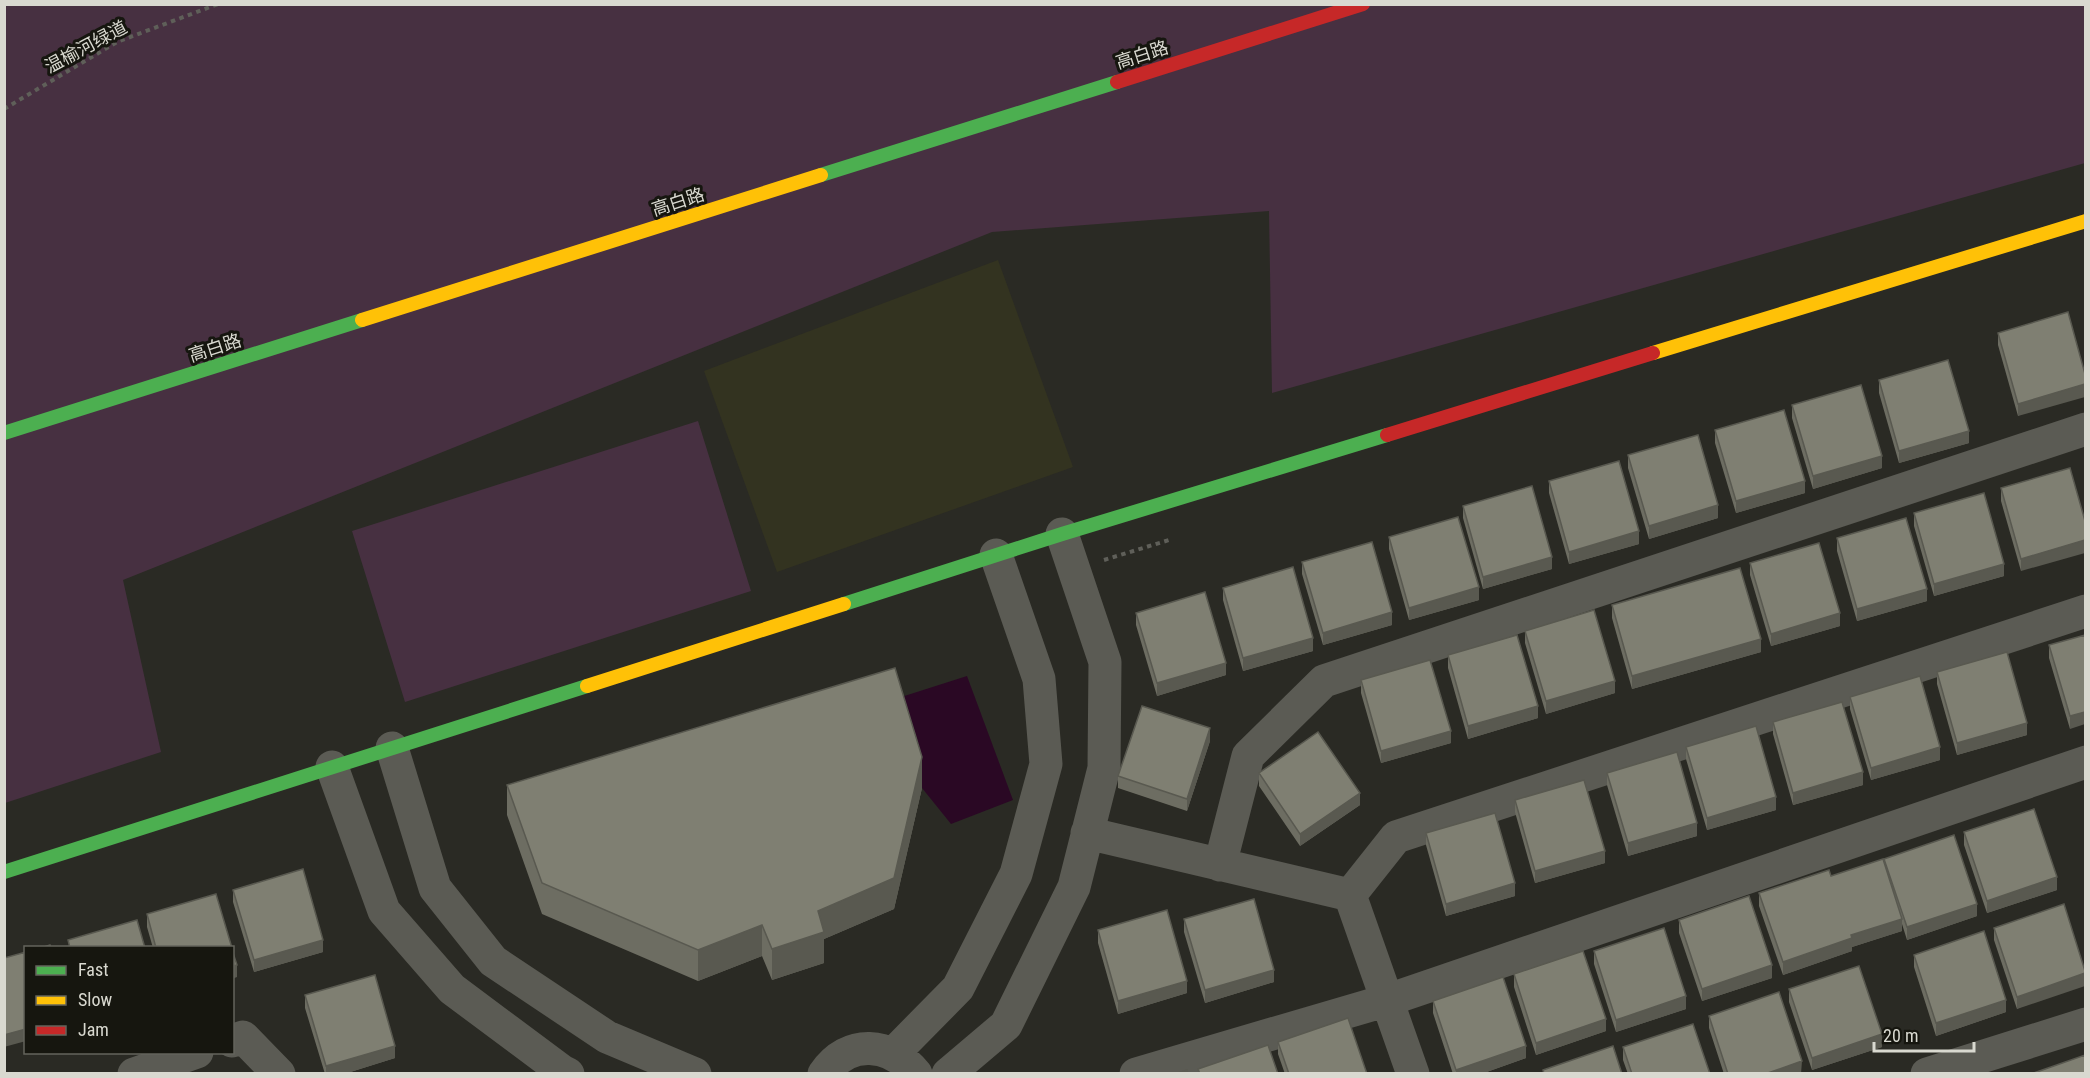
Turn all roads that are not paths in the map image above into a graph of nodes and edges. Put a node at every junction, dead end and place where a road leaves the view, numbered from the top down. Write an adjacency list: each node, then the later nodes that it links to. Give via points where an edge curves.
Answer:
1 (1363, 4): 4 (street, 高白路)
2 (2085, 221): 5 (street)
3 (2085, 429): 12 (street, via 1324,681 1248,756)
4 (4, 433)
5 (1062, 534): 6 (street); 11 (street, via 1105,662 1104,768)
6 (996, 555): 8 (street); 19 (street, via 1039,680 1046,764 1016,873 958,988)
7 (2085, 611): 14 (street, via 1396,837)
8 (392, 748): 10 (street); 23 (street, via 435,888 493,961 607,1037)
9 (2085, 762): 15 (street)
10 (332, 767): 13 (street); 22 (street, via 384,911 452,989)
11 (1088, 833): 12 (street); 25 (street, via 1074,887 1006,1025)
12 (1220, 865): 14 (street)
13 (4, 872)
14 (1350, 895): 15 (street)
15 (1388, 1000): 26 (street); 27 (street)
16 (2085, 1024): 28 (street)
17 (234, 1040): 21 (street, via 243,1037)
18 (194, 1054): 20 (street)
19 (905, 1064): 24 (street, via 877,1048 860,1049 844,1055)
20 (134, 1074)
21 (279, 1074)
22 (568, 1074)
23 (694, 1074)
24 (824, 1074)
25 (948, 1074)
26 (1136, 1074)
27 (1413, 1074)
28 (1927, 1074)

